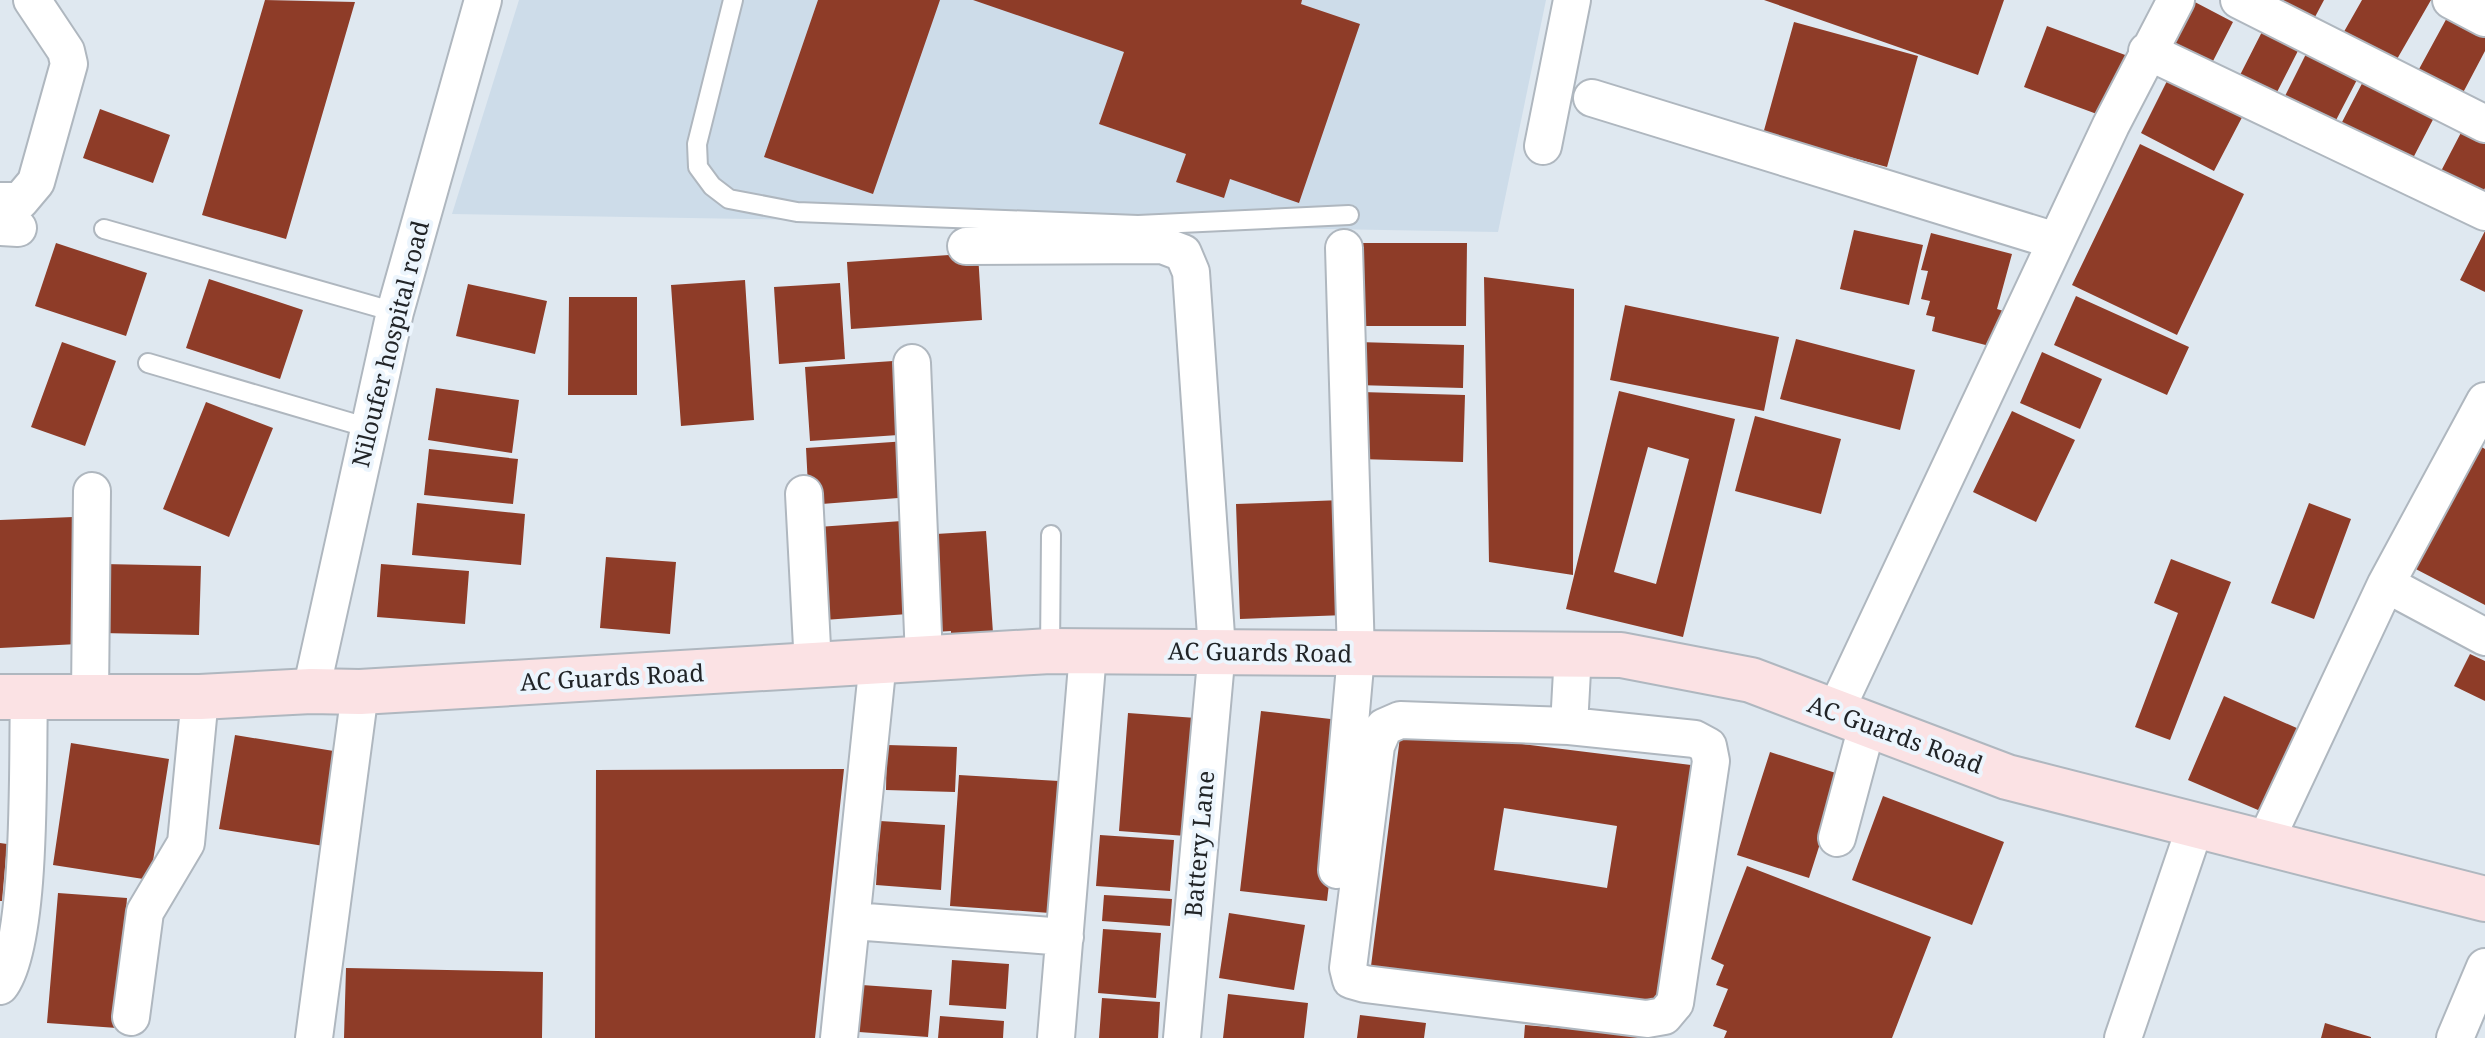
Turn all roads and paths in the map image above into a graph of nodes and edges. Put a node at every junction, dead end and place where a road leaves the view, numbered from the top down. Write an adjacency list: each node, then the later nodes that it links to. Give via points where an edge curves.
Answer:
1 (32, 0): 14 (street, via 69,64 36,182)
2 (483, 0): 19 (street, Niloufer hospital road)
3 (733, 0): 16 (lane, via 697,144 698,167 729,199 797,212)
4 (1572, 0): 12 (street)
5 (2176, 0): 9 (street)
6 (2239, 0): 11 (street)
7 (2451, 0): 8 (street)
8 (2485, 18)
9 (2147, 51): 13 (street); 17 (street)
10 (1592, 98): 17 (street)
11 (2485, 124)
12 (1543, 146)
13 (2485, 212)
14 (6, 219)
15 (104, 229): 19 (lane)
16 (1346, 232): 32 (street)
17 (2056, 241): 41 (street)
18 (966, 246): 29 (street, Battery Lane, via 1162,245 1183,253 1191,272)
19 (395, 312): 23 (street, Niloufer hospital road)
20 (148, 363): 23 (lane)
21 (912, 363): 33 (street)
22 (2485, 401): 27 (street)
23 (369, 428): 36 (street, Niloufer hospital road)
24 (92, 491): 40 (street)
25 (804, 494): 35 (street)
26 (1051, 535): 30 (lane)
27 (2386, 584): 28 (street); 46 (street)
28 (2485, 637)
29 (1217, 650): 30 (street, AC Guards Road); 32 (street, AC Guards Road); 57 (street, Battery Lane)
30 (1069, 652): 33 (street, AC Guards Road); 49 (street)
31 (1573, 653): 32 (street, AC Guards Road); 41 (street, AC Guards Road, via 1621,655 1751,680); 42 (street)
32 (1356, 655): 50 (street)
33 (924, 658): 34 (street, AC Guards Road)
34 (878, 661): 35 (street, AC Guards Road); 48 (street)
35 (813, 666): 37 (street, AC Guards Road)
36 (311, 691): 37 (street, AC Guards Road); 39 (street, AC Guards Road)
37 (360, 692): 54 (street)
38 (15, 697): 40 (street, AC Guards Road); 43 (street)
39 (200, 697): 40 (street, AC Guards Road); 53 (street, via 186,843 145,912)
40 (90, 698)
41 (1850, 720): 44 (street, AC Guards Road, via 2007,777); 45 (street)
42 (1569, 726): 42 (street, via 1695,739 1708,746 1711,761 1675,1003 1664,1016 1647,1019 1351,980 1348,968 1374,762 1384,727 1400,720)
43 (13, 774): 52 (street, via 21,922 9,975)
44 (2196, 824): 46 (street, AC Guards Road); 58 (street)
45 (1837, 838)
46 (2265, 842): 47 (street, AC Guards Road)
47 (2485, 899)
48 (853, 921): 49 (street); 55 (street)
49 (1065, 937): 56 (street)
50 (1330, 951)
51 (2485, 967): 59 (street)
52 (0, 986)
53 (131, 1017)
54 (314, 1038)
55 (839, 1038)
56 (1056, 1038)
57 (1182, 1038)
58 (2123, 1038)
59 (2455, 1038)

